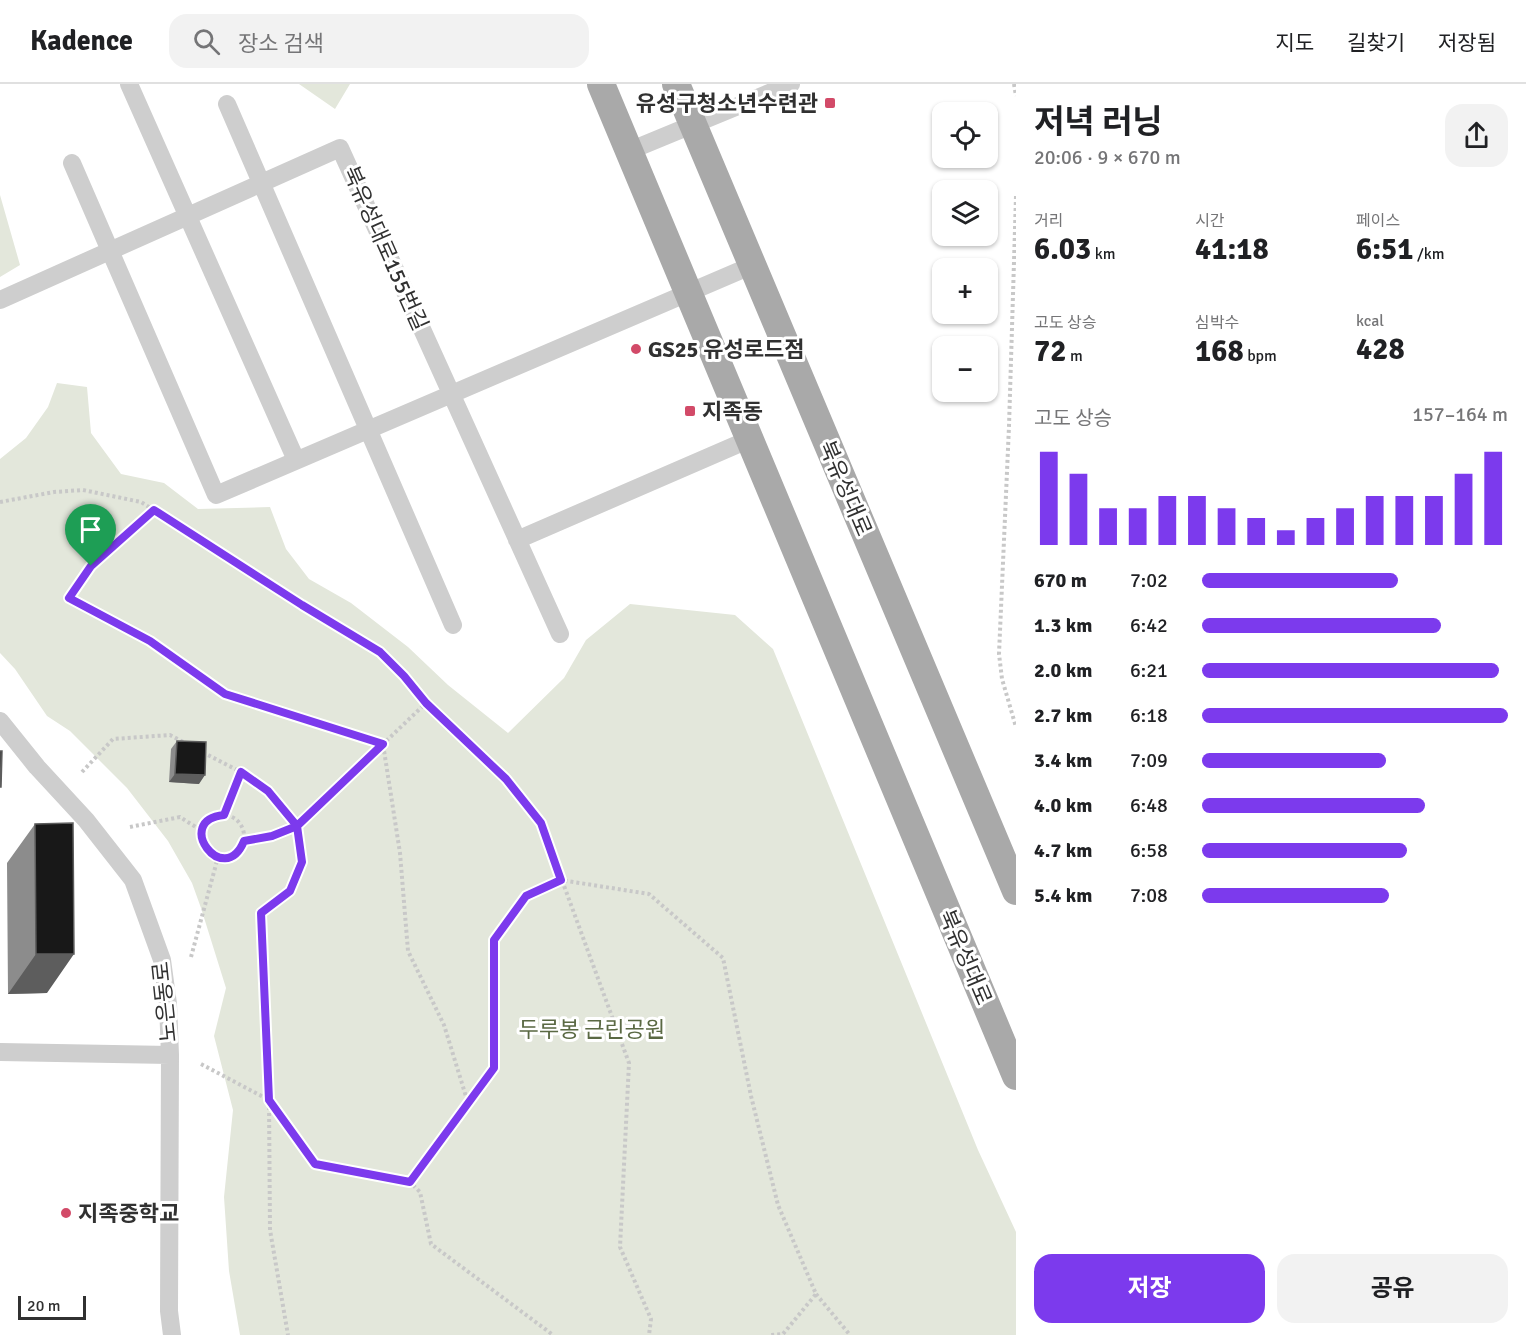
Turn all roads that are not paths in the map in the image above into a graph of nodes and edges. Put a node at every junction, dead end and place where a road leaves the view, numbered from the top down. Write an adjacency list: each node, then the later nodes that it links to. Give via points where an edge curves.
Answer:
1 (129, 84): 10 (street)
2 (601, 84): 7 (main road, 북유성대로)
3 (676, 84): 6 (main road, 북유성대로)
4 (791, 84): 6 (street)
5 (227, 104): 9 (street)
6 (694, 124): 7 (street); 12 (main road, 북유성대로)
7 (629, 151): 13 (main road, 북유성대로)
8 (72, 163): 11 (street)
9 (262, 183): 10 (street, 북유성대로155번길); 15 (street, 북유성대로155번길, via 340,148); 16 (street)
10 (188, 216): 11 (street, 북유성대로155번길); 18 (street)
11 (111, 251): 14 (street, 북유성대로155번길); 18 (street, via 216,495)
12 (753, 265): 13 (street); 23 (main road, 북유성대로)
13 (688, 292): 15 (street); 17 (main road, 북유성대로)
14 (0, 300)
15 (452, 394): 16 (street); 19 (street, 북유성대로155번길)
16 (369, 429): 18 (street); 20 (street)
17 (750, 439): 19 (street); 26 (main road, 북유성대로)
18 (296, 460)
19 (517, 540): 21 (street, 북유성대로155번길)
20 (453, 625)
21 (560, 634)
22 (0, 721): 25 (street, 노은동로, via 133,880 162,960)
23 (1016, 891)
24 (0, 1052): 25 (street)
25 (170, 1055): 27 (street, 노은동로)
26 (1016, 1076)
27 (172, 1335)

